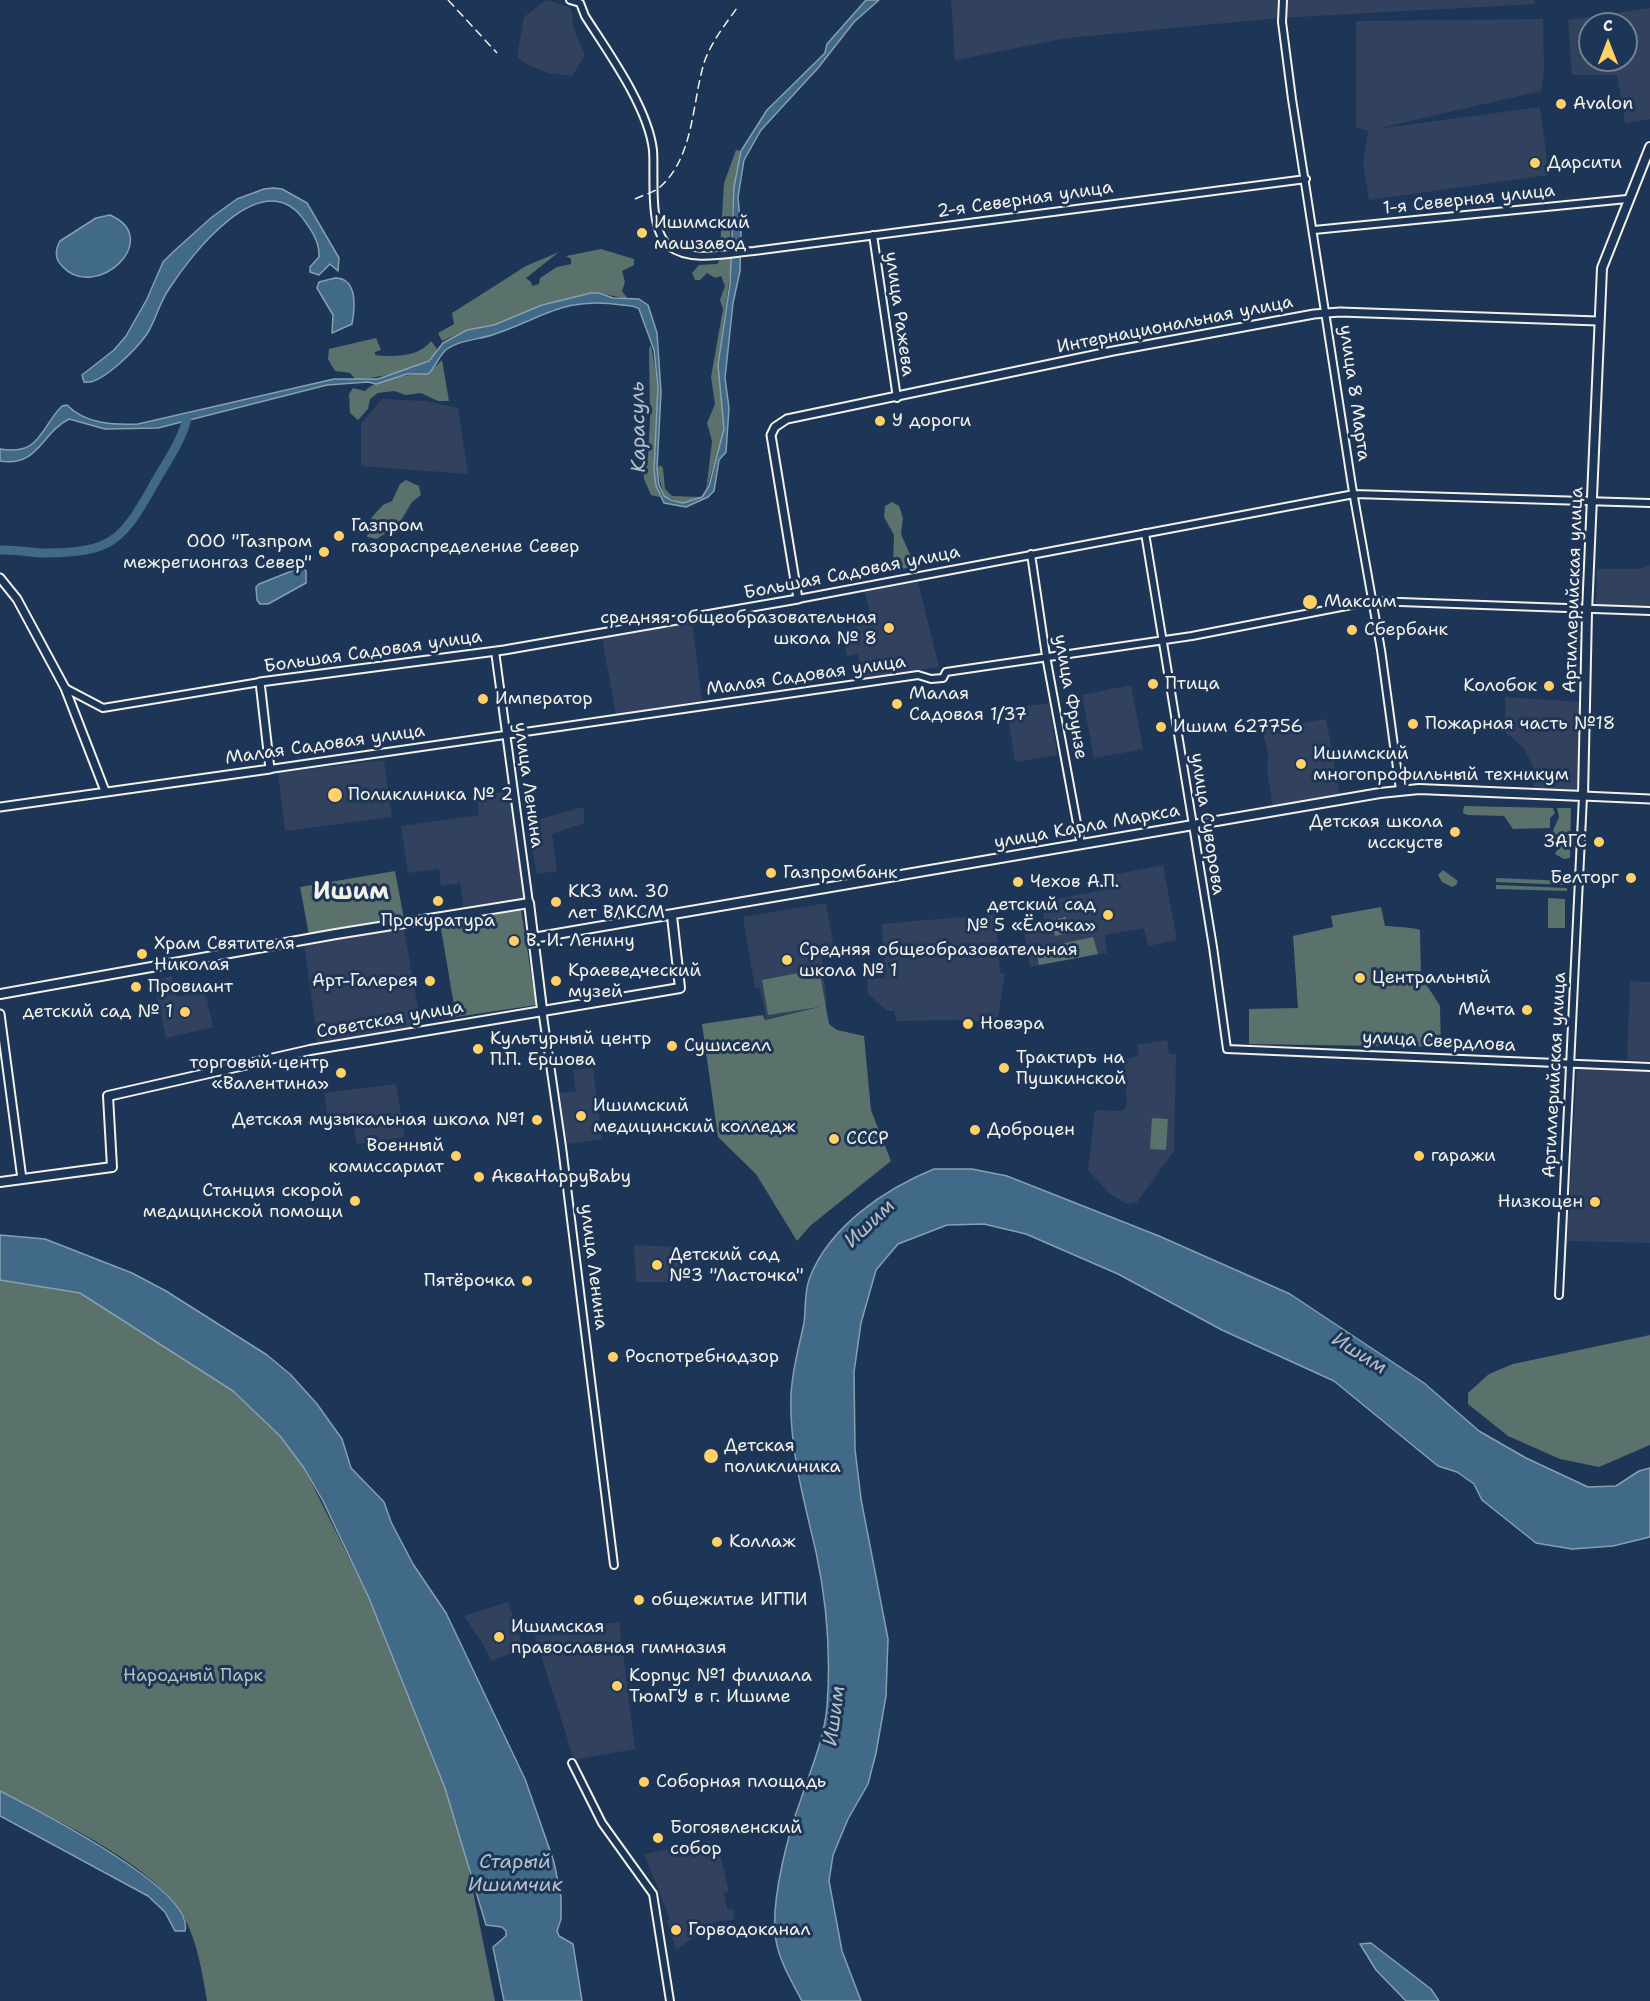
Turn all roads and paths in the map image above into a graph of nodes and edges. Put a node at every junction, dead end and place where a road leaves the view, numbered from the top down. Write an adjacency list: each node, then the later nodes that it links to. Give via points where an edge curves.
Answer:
1 (570, 0): 7 (street, 2-я Северная улица, via 580,3 634,94 652,147 657,229 663,241 685,254 720,254)
2 (1283, 0): 4 (street, улица 8 Марта, via 1283,30)
3 (1650, 147): 5 (main road, Артиллерийская улица)
4 (1306, 179): 6 (street, улица 8 Марта); 7 (street, 2-я Северная улица)
5 (1627, 199): 6 (street, 1-я Северная улица); 9 (main road, Артиллерийская улица, via 1602,268)
6 (1314, 230): 8 (street, улица 8 Марта)
7 (873, 235): 10 (street, улица Ражева)
8 (1327, 313): 9 (main road, Интернациональная улица); 10 (main road, Интернациональная улица, via 1113,351); 11 (street, улица 8 Марта)
9 (1598, 321): 12 (main road, Артиллерийская улица)
10 (897, 398): 17 (main road, Интернациональная улица, via 787,419 771,435)
11 (1354, 494): 12 (street, Большая Садовая улица); 14 (street, Большая Садовая улица); 18 (street, улица 8 Марта)
12 (1592, 501): 13 (street, Большая Садовая улица); 19 (main road, Артиллерийская улица)
13 (1650, 503)
14 (1145, 533): 15 (street, Большая Садовая улица); 21 (street, улица Суворова)
15 (1031, 554): 17 (street, Большая Садовая улица); 23 (street, улица Фрунзе)
16 (0, 578): 25 (main road, via 17,599)
17 (798, 599): 22 (main road, Большая Садовая улица)
18 (1372, 601): 19 (street, Малая Садовая улица); 21 (street, Малая Садовая улица); 28 (street, улица 8 Марта)
19 (1588, 607): 20 (street, Малая Садовая улица); 30 (main road, Артиллерийская улица)
20 (1650, 611)
21 (1162, 640): 23 (street, Малая Садовая улица); 33 (street, улица Суворова)
22 (495, 651): 24 (main road, Большая Садовая улица); 26 (street, улица Ленина)
23 (1046, 656): 26 (street, Малая Садовая улица, via 946,672 943,678 931,680 918,675); 34 (street, улица Фрунзе)
24 (260, 682): 25 (street, Большая Садовая улица, via 103,708); 27 (main road)
25 (65, 688): 29 (main road)
26 (506, 733): 27 (street, Малая Садовая улица); 35 (street, улица Ленина)
27 (270, 769): 29 (main road, Малая Садовая улица)
28 (1400, 790): 30 (main road, улица Карла Маркса); 33 (main road, улица Карла Маркса)
29 (105, 791): 32 (main road, Малая Садовая улица)
30 (1583, 796): 31 (main road, улица Карла Маркса); 42 (street, Артиллерийская улица)
31 (1650, 799)
32 (0, 807)
33 (1191, 824): 34 (main road, улица Карла Маркса); 41 (street, улица Суворова)
34 (1081, 844): 36 (main road, улица Карла Маркса)
35 (529, 903): 37 (main road, улица Ленина); 38 (main road, via 336,933)
36 (672, 916): 37 (main road, улица Карла Маркса); 39 (main road, Советская улица, via 680,988)
37 (533, 938): 39 (main road, улица Ленина)
38 (0, 994)
39 (542, 1009): 44 (main road, Советская улица, via 310,1050 108,1096 111,1167); 47 (street, улица Ленина)
40 (0, 1014): 44 (main road)
41 (1227, 1049): 42 (street, улица Свердлова)
42 (1571, 1063): 43 (street, улица Свердлова); 46 (street, Артиллерийская улица)
43 (1650, 1067)
44 (22, 1179): 45 (main road)
45 (0, 1182)
46 (1559, 1295)
47 (614, 1565)
48 (572, 1763): 49 (street, via 602,1823 653,1894)
49 (670, 2001)

